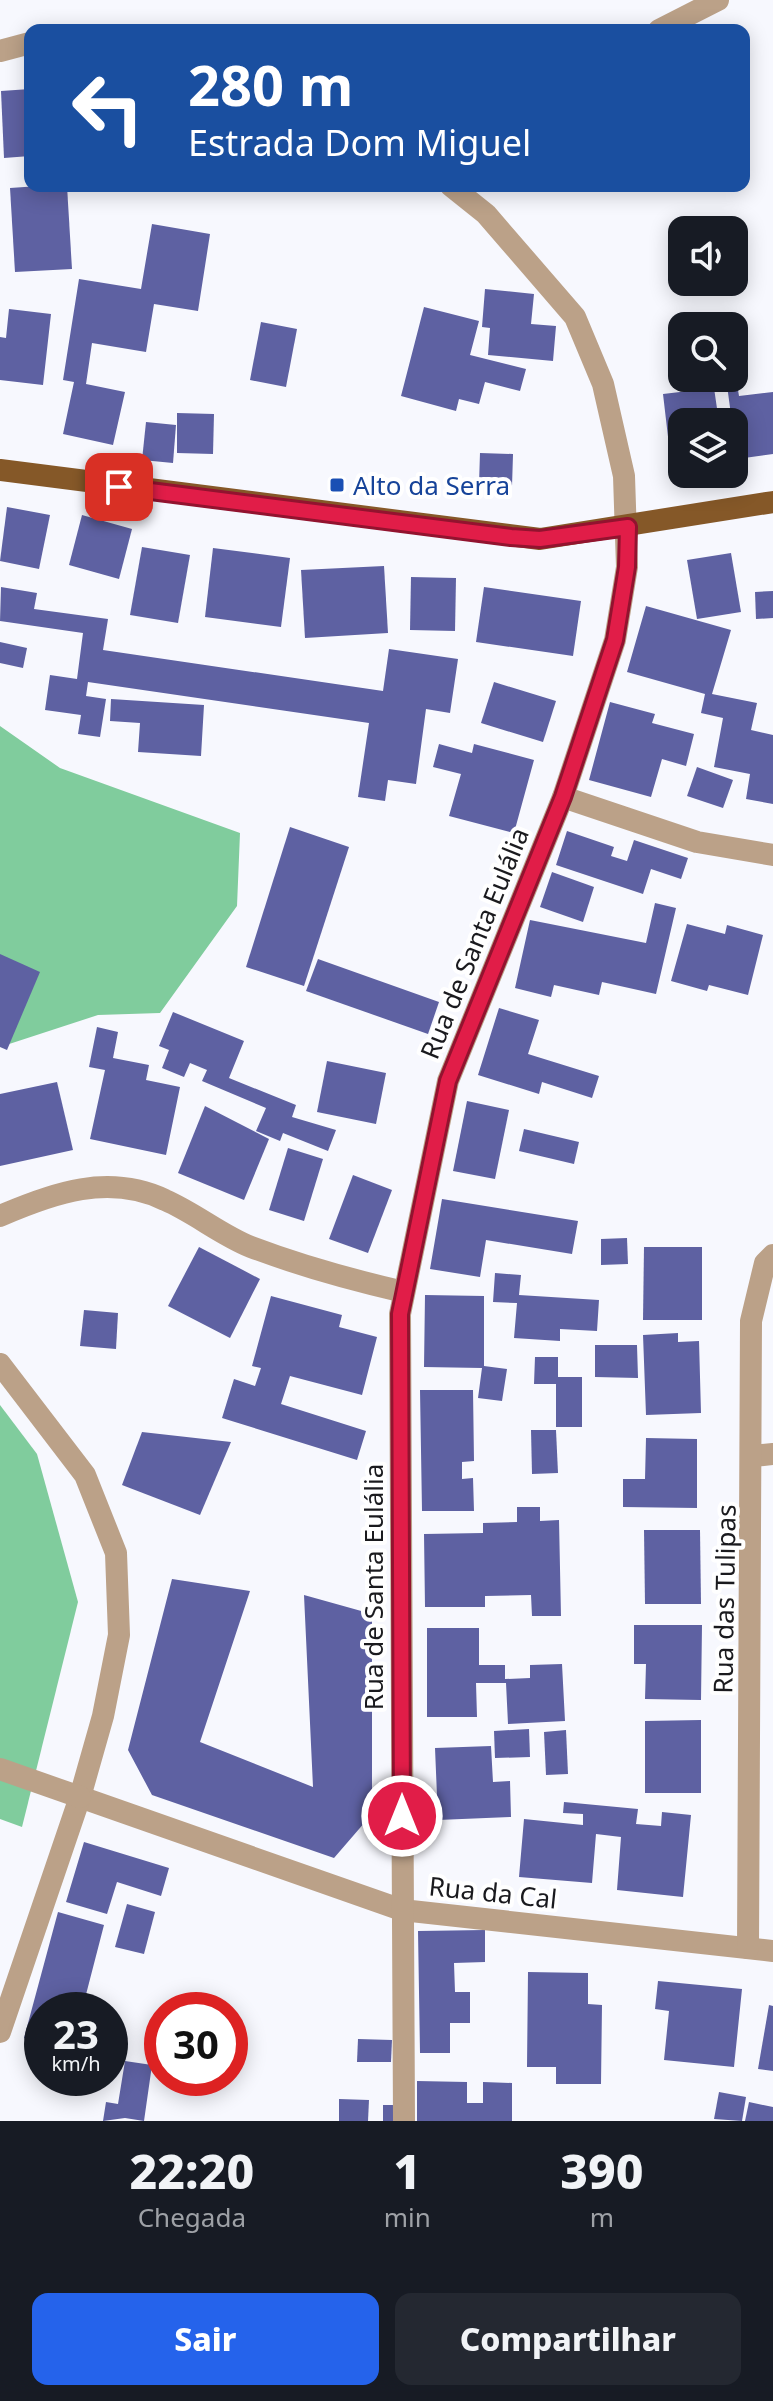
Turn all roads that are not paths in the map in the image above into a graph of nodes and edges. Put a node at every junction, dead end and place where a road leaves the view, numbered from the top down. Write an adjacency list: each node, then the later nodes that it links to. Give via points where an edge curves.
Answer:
1 (718, 0): 2 (street)
2 (671, 24)
3 (24, 45): 4 (street)
4 (0, 51)
5 (458, 192): 8 (street, Rua de Santa Eulália, via 486,214 575,317 603,384 624,476)
6 (0, 470): 8 (main road, via 511,537 540,539)
7 (773, 502): 8 (main road)
8 (628, 527): 9 (street, Rua de Santa Eulália, via 615,640)
9 (563, 797): 10 (street, via 697,842); 13 (street, Rua de Santa Eulália, via 448,1081)
10 (773, 855)
11 (0, 1216): 13 (street, via 52,1194 102,1186 162,1198 248,1246 344,1279)
12 (773, 1255): 15 (street, Rua das Tulipas, via 765,1263 751,1321)
13 (404, 1292): 18 (street, Rua de Santa Eulália)
14 (0, 1364): 17 (street, via 85,1475 116,1553 119,1635)
15 (763, 1455): 19 (street, Rua das Tulipas)
16 (0, 1769): 17 (street, Rua da Cal)
17 (80, 1797): 18 (street, Rua da Cal); 21 (street)
18 (402, 1910): 19 (street, Rua da Cal); 22 (street, Rua de Santa Eulália)
19 (748, 1948): 20 (street, Rua da Cal)
20 (773, 1951)
21 (0, 2032)
22 (404, 2121)

